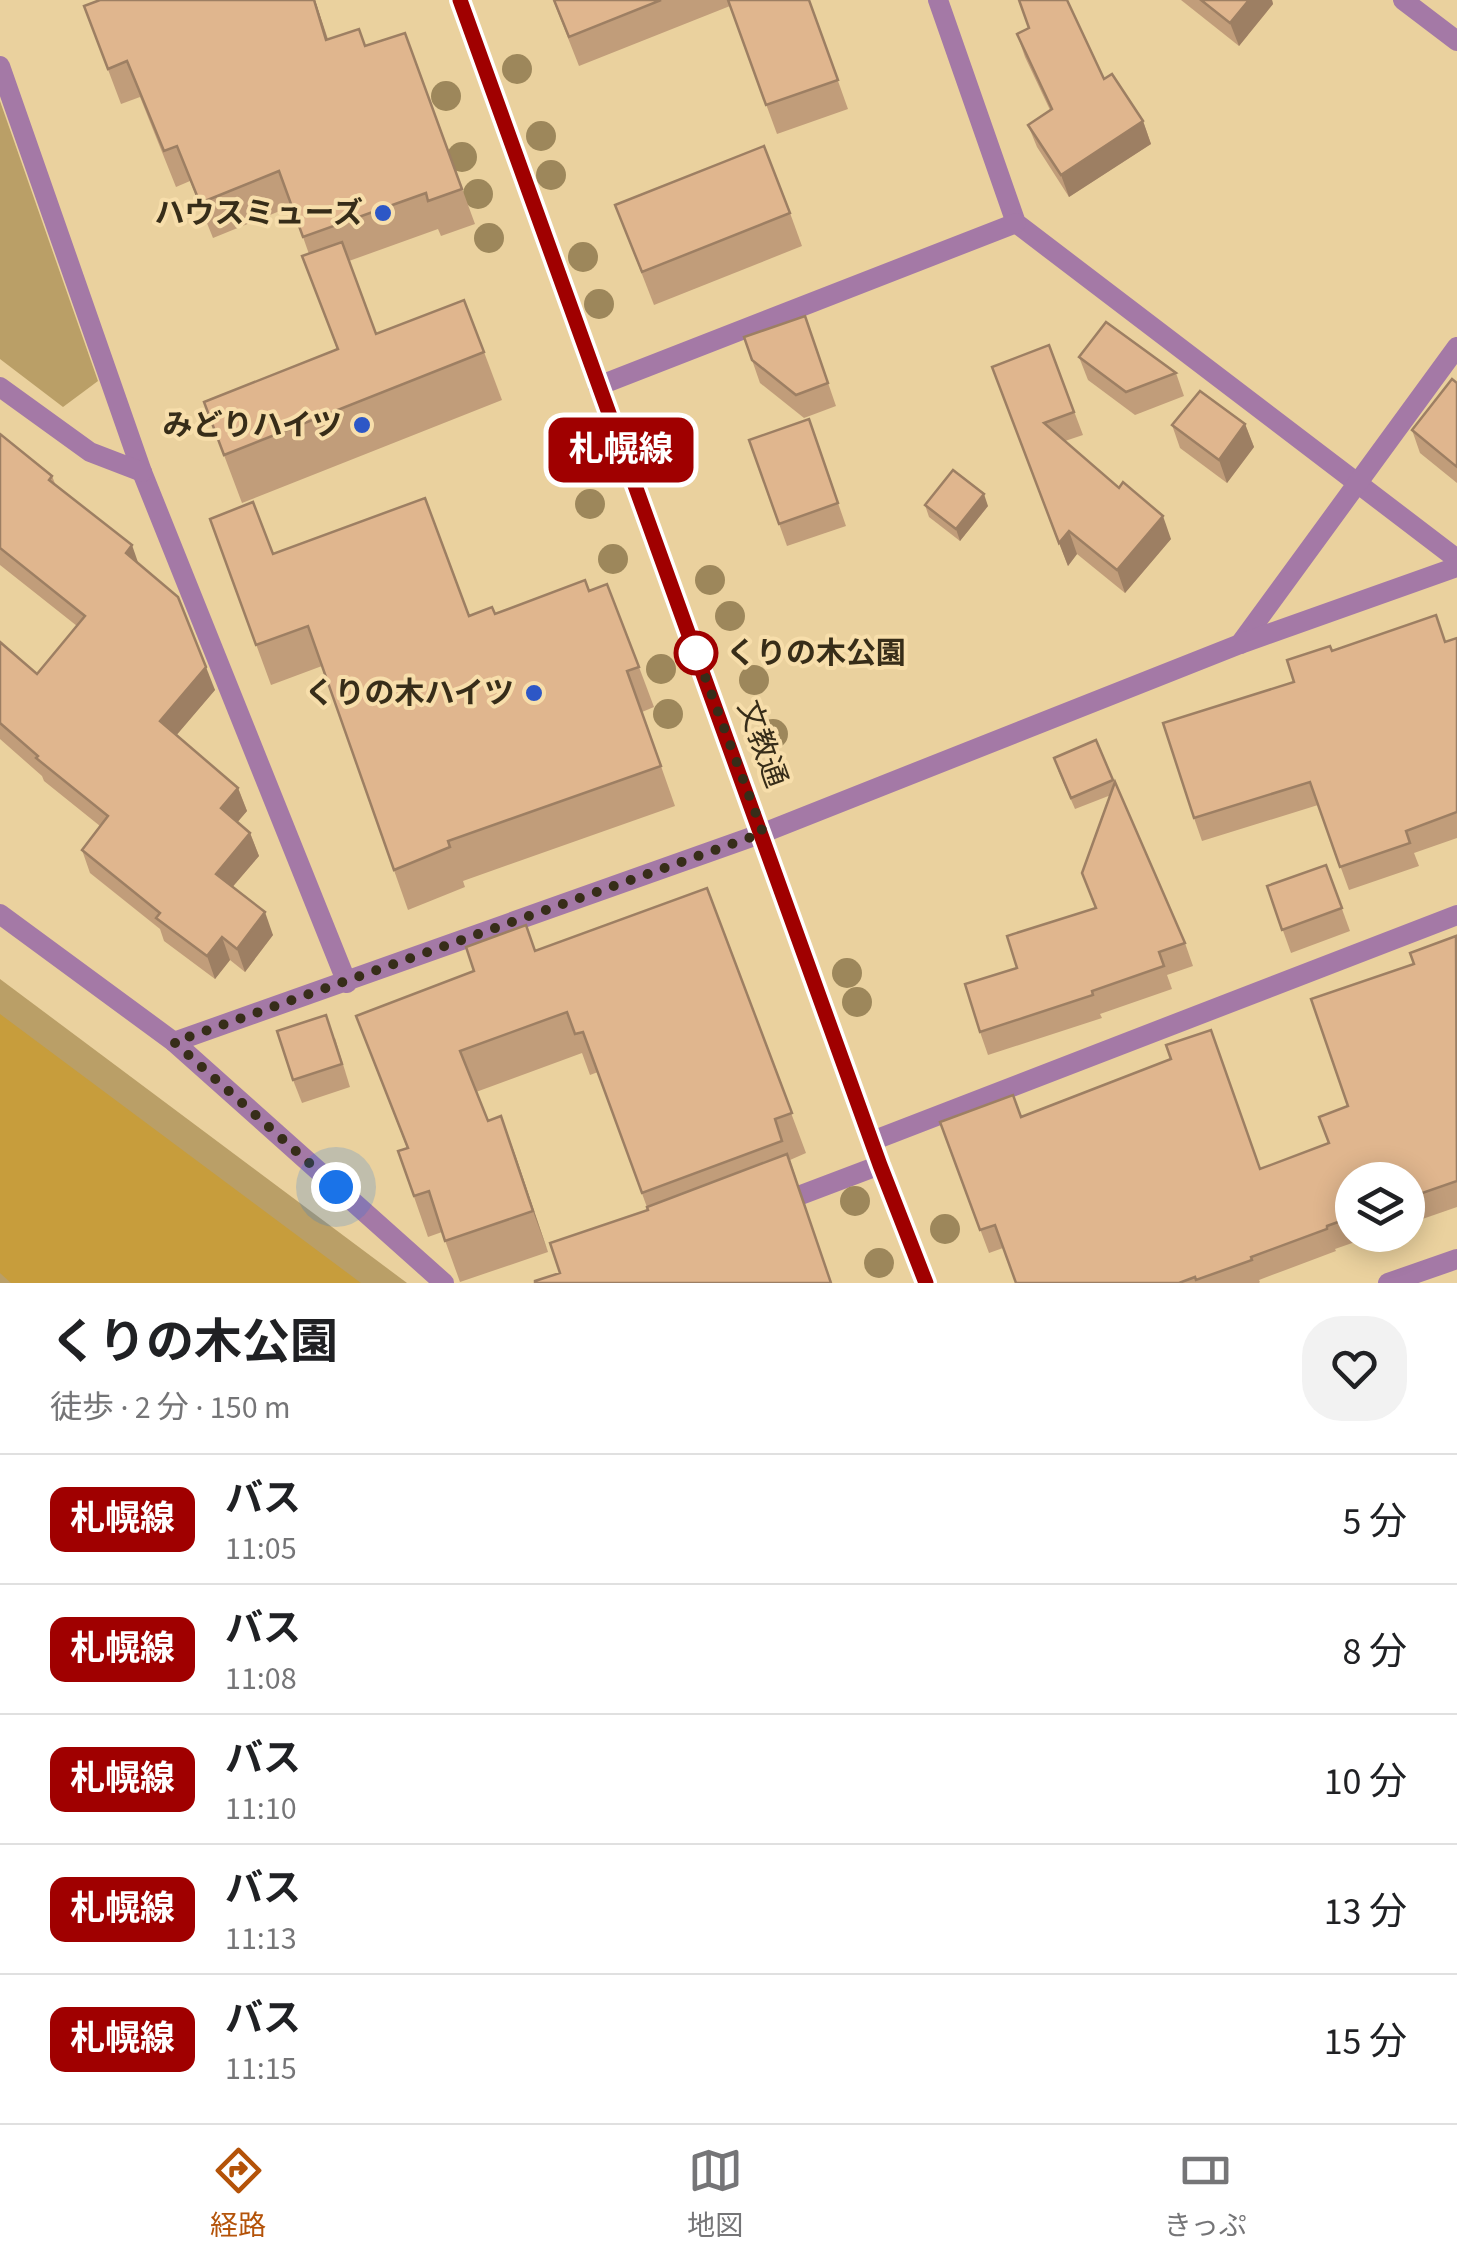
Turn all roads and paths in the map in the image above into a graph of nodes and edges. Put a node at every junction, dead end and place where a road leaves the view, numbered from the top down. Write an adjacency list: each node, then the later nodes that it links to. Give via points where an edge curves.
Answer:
1 (460, 0): 8 (street, 文教通)
2 (938, 0): 6 (street)
3 (1403, 0): 4 (street)
4 (1457, 41)
5 (0, 66): 10 (street)
6 (1016, 223): 8 (street); 11 (street)
7 (1457, 348): 11 (street)
8 (598, 386): 15 (street, 文教通)
9 (0, 387): 10 (street, via 90,452)
10 (142, 472): 18 (street)
11 (1359, 482): 12 (street); 14 (street)
12 (1457, 559)
13 (1457, 566): 14 (street)
14 (1240, 644): 15 (street)
15 (763, 833): 18 (street); 20 (street, 文教通)
16 (0, 914): 19 (street)
17 (1457, 915): 20 (street)
18 (347, 983): 19 (street)
19 (174, 1042): 24 (street)
20 (872, 1141): 21 (street, 文教通)
21 (880, 1165): 22 (street); 25 (street, 文教通)
22 (750, 1214)
23 (1457, 1259): 26 (street)
24 (444, 1283)
25 (926, 1283)
26 (1388, 1283)

